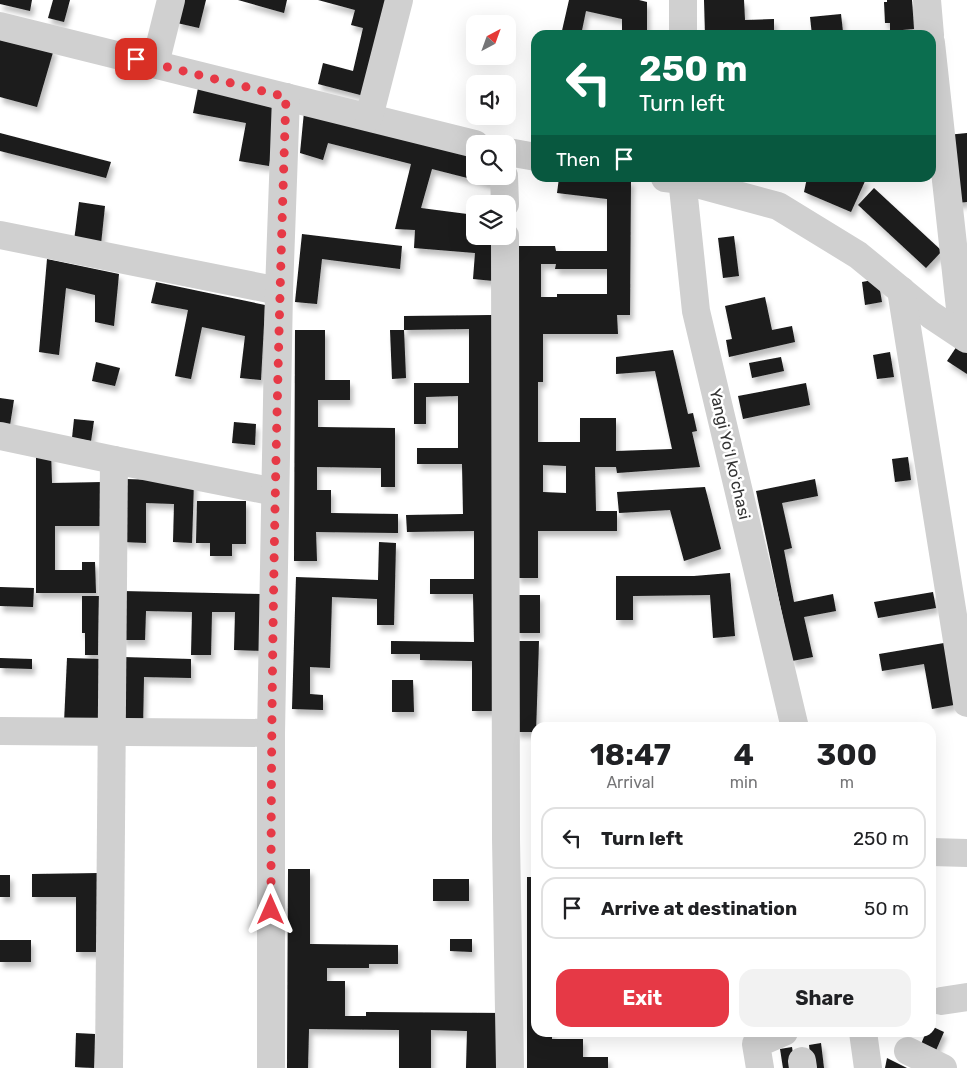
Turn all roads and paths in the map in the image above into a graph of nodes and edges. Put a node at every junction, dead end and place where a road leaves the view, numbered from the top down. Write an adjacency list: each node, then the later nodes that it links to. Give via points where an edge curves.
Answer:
1 (171, 0): 8 (street)
2 (399, 0): 11 (street)
3 (683, 0): 6 (street)
4 (927, 0): 7 (street)
5 (0, 26): 8 (street)
6 (683, 30)
7 (930, 30)
8 (155, 64): 10 (street)
9 (936, 86): 21 (street)
10 (286, 97): 11 (street); 20 (street)
11 (369, 117): 12 (street)
12 (466, 142)
13 (516, 153): 14 (street)
14 (531, 156)
15 (677, 182): 26 (street, Yangi Yoʻl koʻchasi, via 696,311)
16 (691, 182): 19 (street, via 778,206 858,255)
17 (0, 235): 20 (street)
18 (505, 245): 37 (street)
19 (901, 290): 21 (street); 25 (street)
20 (279, 292): 24 (street)
21 (965, 338)
22 (0, 436): 23 (street)
23 (114, 460): 24 (street); 28 (street)
24 (275, 492): 29 (street)
25 (967, 703)
26 (794, 722)
27 (0, 731): 28 (street)
28 (112, 733): 29 (street); 35 (street)
29 (271, 733): 36 (street)
30 (936, 852): 31 (street)
31 (967, 853)
32 (772, 1037): 38 (street, via 756,1044)
33 (864, 1037): 39 (street)
34 (908, 1051): 40 (street)
35 (109, 1068)
36 (271, 1068)
37 (510, 1068)
38 (760, 1068)
39 (868, 1068)
40 (943, 1068)

